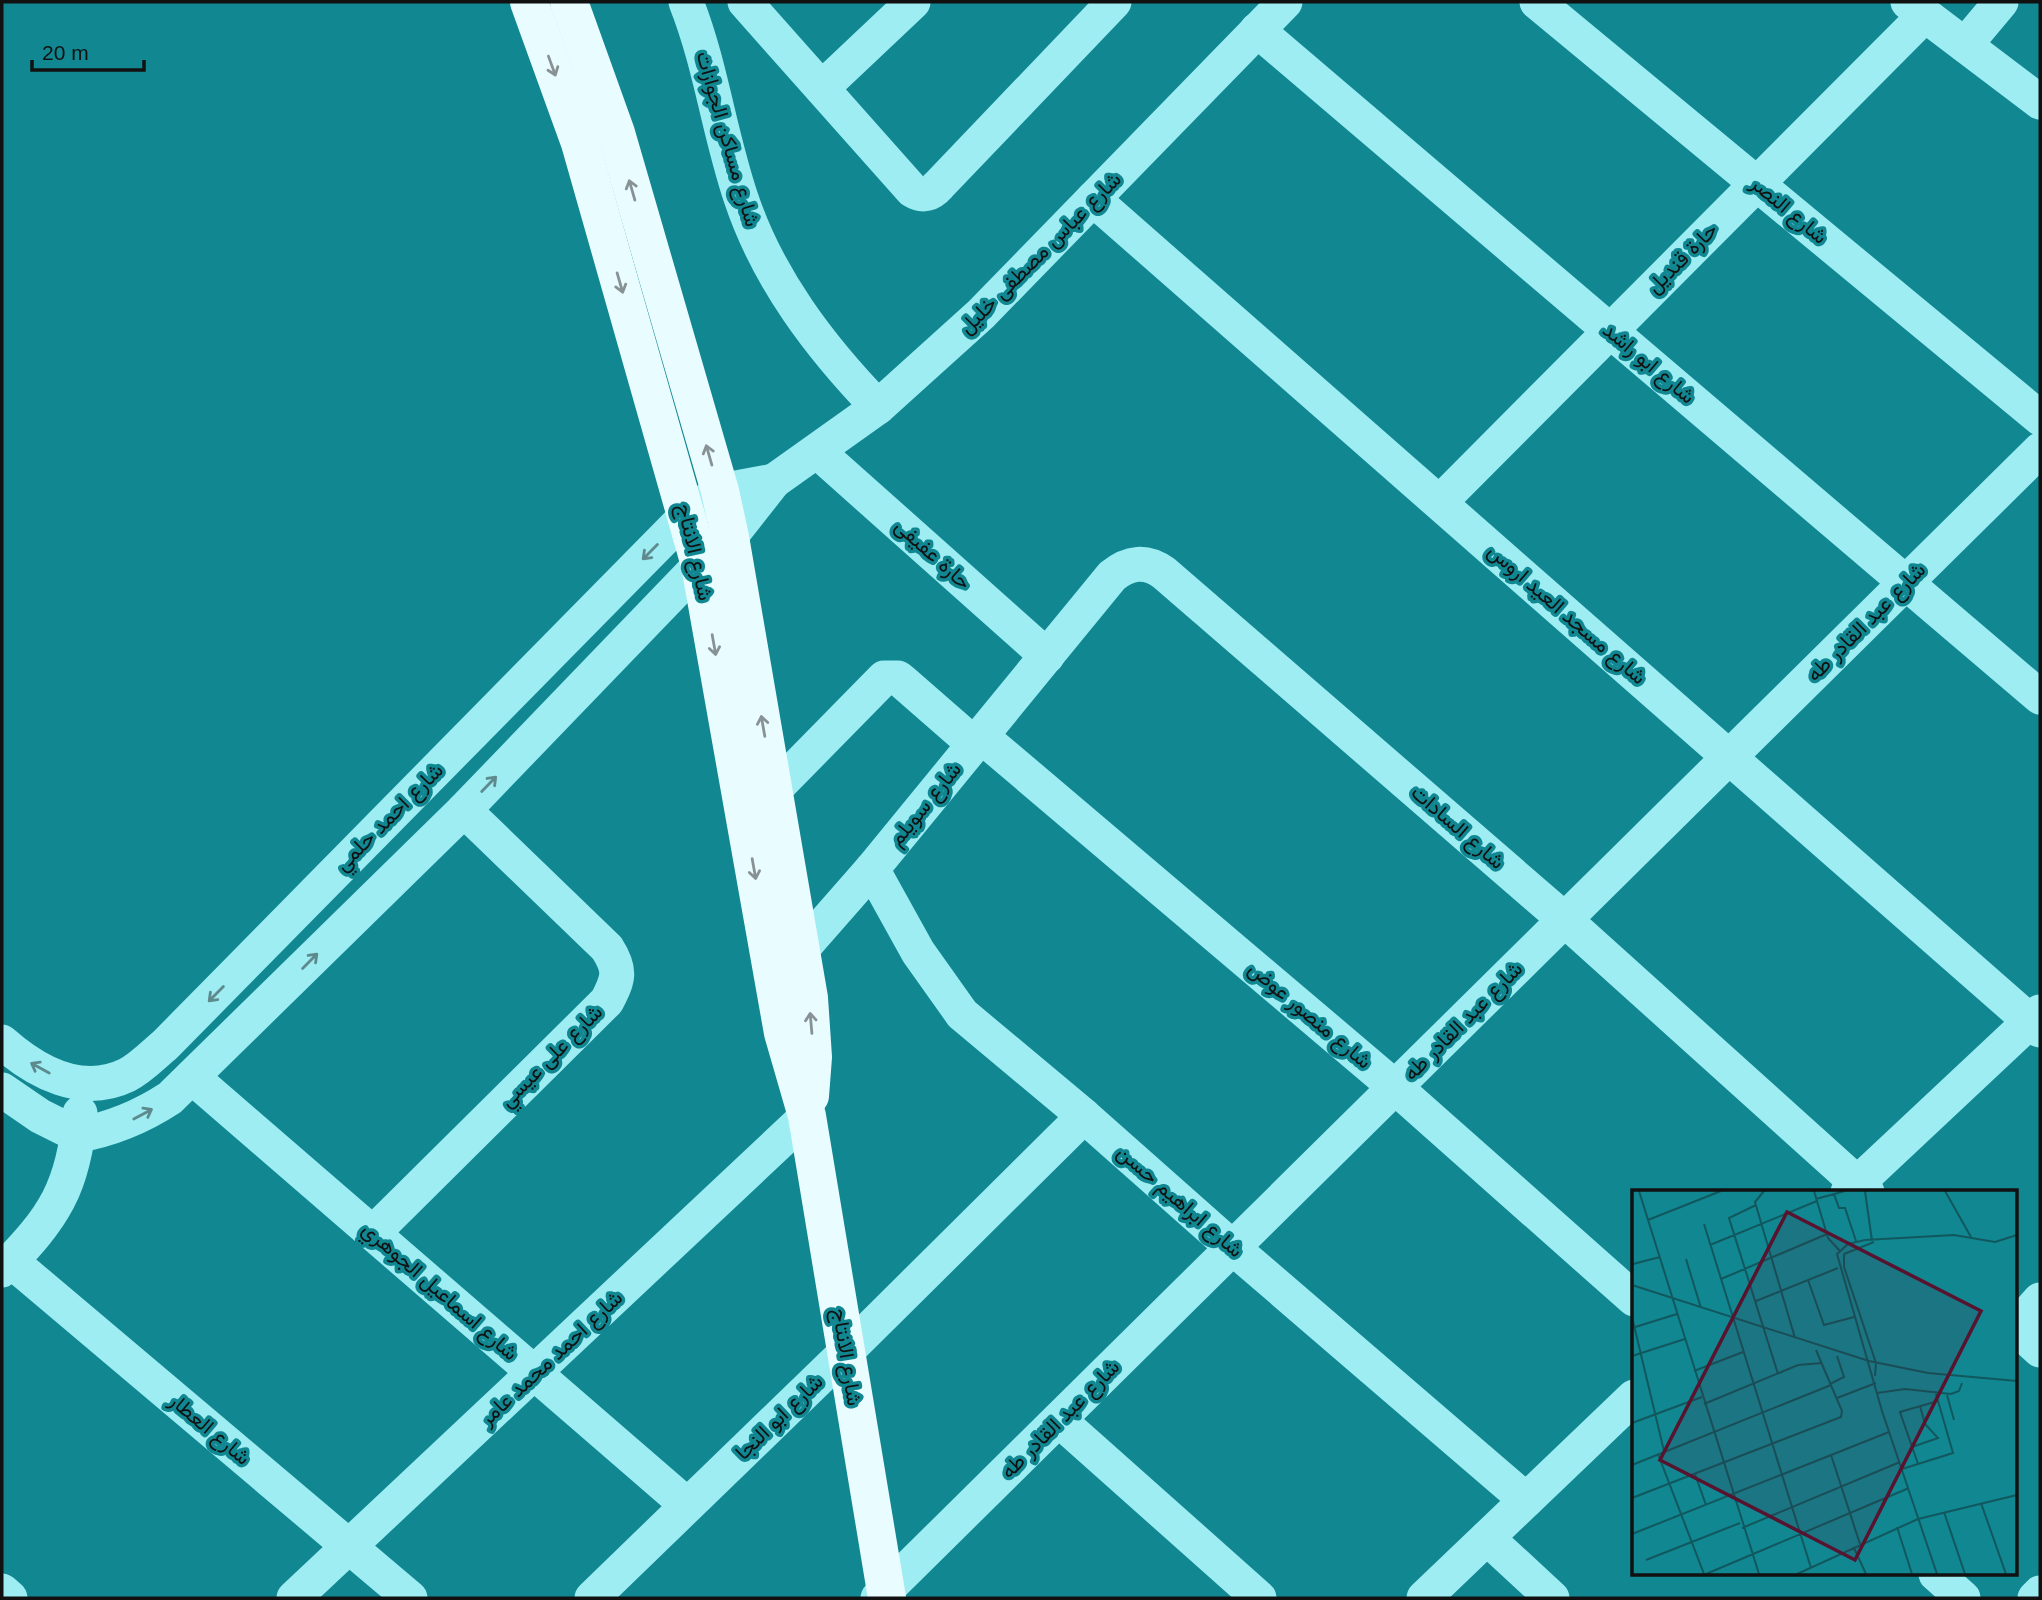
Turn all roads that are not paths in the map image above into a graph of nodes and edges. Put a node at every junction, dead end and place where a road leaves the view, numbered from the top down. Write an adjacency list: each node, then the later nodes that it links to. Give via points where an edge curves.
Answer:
1 (529, 2): 25 (main road, شارع الانتاج, one-way to 25, via 580,143)
2 (569, 2): 23 (main road, شارع الانتاج, one-way to 2, via 616,133)
3 (745, 2): 13 (street)
4 (913, 2): 13 (street)
5 (1114, 2): 13 (street, via 927,194 912,190)
6 (1285, 2): 11 (street, شارع عباس مصطفى خليل)
7 (1537, 2): 15 (street, شارع النصر)
8 (2001, 2): 12 (street)
9 (695, 7): 18 (street, شارع مساكن الجوازات, via 741,198 757,238 824,347)
10 (1916, 8): 12 (street); 15 (street, حارة قنديل)
11 (1258, 30): 16 (street, شارع عباس مصطفى خليل); 17 (street, شارع ابو راشد)
12 (1965, 45): 14 (street)
13 (822, 88)
14 (2040, 102)
15 (1756, 183): 17 (street, حارة قنديل); 19 (street, شارع النصر)
16 (1093, 199): 18 (street, شارع عباس مصطفى خليل, via 981,314); 24 (street, شارع مسجد العيد اروس)
17 (1610, 330): 24 (street, حارة قنديل); 28 (street, شارع ابو راشد)
18 (878, 407): 21 (street, شارع عباس مصطفى خليل)
19 (2040, 418)
20 (2040, 450): 28 (street, شارع عبد القادر طه)
21 (818, 452): 22 (street, شارع عباس مصطفى خليل); 29 (street, حارة عفيفى)
22 (774, 481): 23 (street, شارع عباس مصطفى خليل); 26 (street, شارع عباس مصطفى خليل)
23 (720, 491): 25 (street, شارع احمد حلمي); 26 (main road, شارع الانتاج)
24 (1440, 502): 32 (street, شارع مسجد العيد اروس)
25 (687, 515): 27 (main road, شارع الانتاج); 41 (street, شارع احمد حلمي, one-way to 41, via 166,1045 128,1075)
26 (730, 537): 27 (street); 33 (main road, شارع الانتاج, one-way to 26)
27 (700, 565): 34 (street, one-way to 27); 44 (main road, شارع الانتاج, one-way to 44, via 783,1033)
28 (1906, 582): 30 (street, شارع ابو راشد); 32 (street, شارع عبد القادر طه)
29 (1047, 656): 31 (street, شارع سويلم); 36 (street, شارع السادات, via 1120,569 1138,563 1157,568)
30 (2040, 696)
31 (977, 740): 33 (street, شارع منصور عوض, via 898,678 884,678); 35 (street, شارع سويلم); 42 (street, شارع منصور عوض)
32 (1731, 758): 36 (street, شارع عبد القادر طه); 38 (street, شارع مسجد العيد اروس)
33 (774, 790): 37 (main road, شارع الانتاج)
34 (464, 810): 40 (street, one-way to 34); 48 (street, شارع على عيسي, via 607,948 617,965 615,983 607,1000)
35 (872, 869): 37 (street, شارع سويلم); 45 (street, شارع ابراهيم حسن, via 918,953 962,1014)
36 (1565, 920): 42 (street, شارع عبد القادر طه); 47 (street, شارع السادات)
37 (801, 950): 44 (main road, شارع الانتاج, one-way to 37, via 812,1027)
38 (2037, 1021): 47 (street)
39 (2, 1042): 41 (street, one-way to 39, via 55,1077)
40 (192, 1077): 46 (street, one-way to 40, via 115,1127 149,1112); 48 (street, شارع اسماعيل الجوهري)
41 (83, 1085): 46 (street)
42 (1396, 1088): 49 (street, شارع عبد القادر طه); 51 (street, شارع منصور عوض)
43 (2, 1090): 46 (street)
44 (807, 1116): 56 (main road, شارع الانتاج); 57 (street, شارع احمد محمد عامر)
45 (1084, 1116): 49 (street, شارع ابراهيم حسن); 56 (street, شارع ابو النجا)
46 (78, 1135): 50 (street, via 62,1193 37,1234)
47 (1858, 1189)
48 (373, 1234): 57 (street, شارع اسماعيل الجوهري)
49 (1233, 1248): 59 (street, شارع عبد القادر طه); 60 (street, شارع ابراهيم حسن)
50 (6, 1265): 63 (street, شارع العطار)
51 (1632, 1297)
52 (2040, 1300): 53 (street)
53 (2018, 1325)
54 (2018, 1329): 55 (street)
55 (2040, 1350)
56 (846, 1352): 61 (street, شارع ابو النجا); 67 (main road, شارع الانتاج)
57 (535, 1373): 61 (street, شارع اسماعيل الجوهري); 63 (street, شارع احمد محمد عامر)
58 (1632, 1399): 60 (street)
59 (1059, 1420): 67 (street, شارع عبد القادر طه); 72 (street)
60 (1526, 1500): 62 (street)
61 (687, 1505): 71 (street, شارع ابو النجا)
62 (1487, 1538): 73 (street); 74 (street)
63 (349, 1546): 69 (street, شارع احمد محمد عامر); 70 (street, شارع العطار)
64 (1938, 1576): 75 (street)
65 (2, 1591): 68 (street)
66 (2040, 1593): 76 (street)
67 (884, 1596)
68 (10, 1598)
69 (294, 1598)
70 (410, 1598)
71 (592, 1598)
72 (1259, 1598)
73 (1424, 1598)
74 (1552, 1598)
75 (1962, 1598)
76 (2035, 1598)

